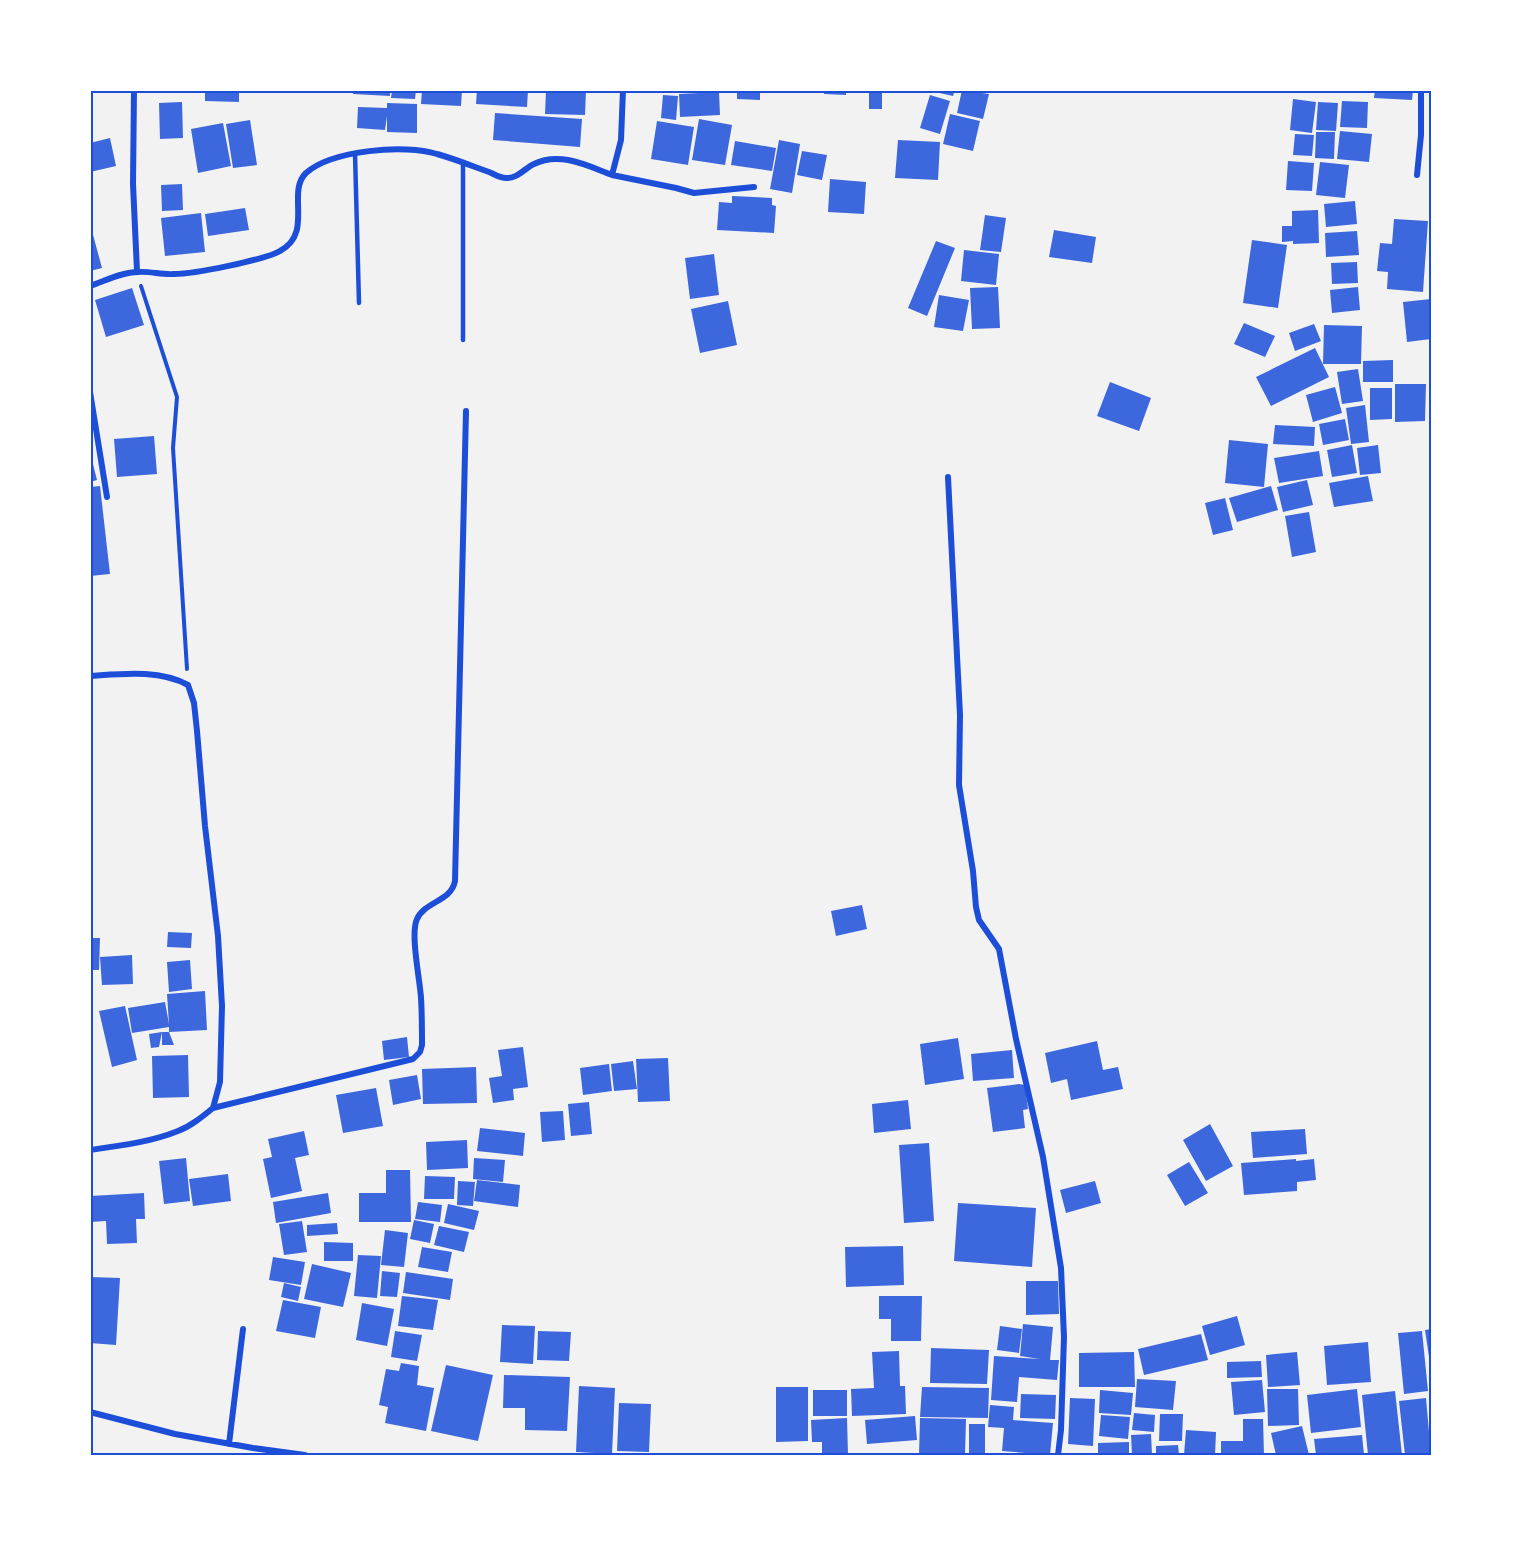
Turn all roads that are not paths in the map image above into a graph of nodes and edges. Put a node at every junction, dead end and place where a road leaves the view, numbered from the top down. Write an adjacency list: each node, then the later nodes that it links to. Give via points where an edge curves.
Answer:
1 (134, 90): 9 (street)
2 (623, 90): 6 (street, via 621,140)
3 (1421, 90): 7 (street)
4 (355, 154): 5 (street, via 420,150); 9 (street, via 328,160 303,176 299,184 298,225 292,240 280,251 174,274); 11 (lane)
5 (463, 164): 6 (street, via 506,178 542,161 569,159); 12 (lane)
6 (612, 175): 8 (street, via 694,193)
7 (1417, 175)
8 (754, 187)
9 (137, 272): 10 (street)
10 (90, 286)
11 (359, 303)
12 (463, 340)
13 (90, 392): 16 (street)
14 (466, 411): 18 (street, via 455,880 448,894 423,910 415,926 421,1049 413,1059)
15 (948, 477): 24 (street, via 960,715 959,785 976,907 981,925 999,949 1043,1157 1061,1268 1064,1337)
16 (107, 497)
17 (90, 676): 18 (street, via 165,676 188,685 194,703 222,1006 220,1082)
18 (213, 1108): 19 (street, via 177,1131)
19 (90, 1150)
20 (243, 1329): 22 (street)
21 (90, 1412): 22 (street)
22 (229, 1444): 23 (street)
23 (304, 1455)
24 (1058, 1455)

